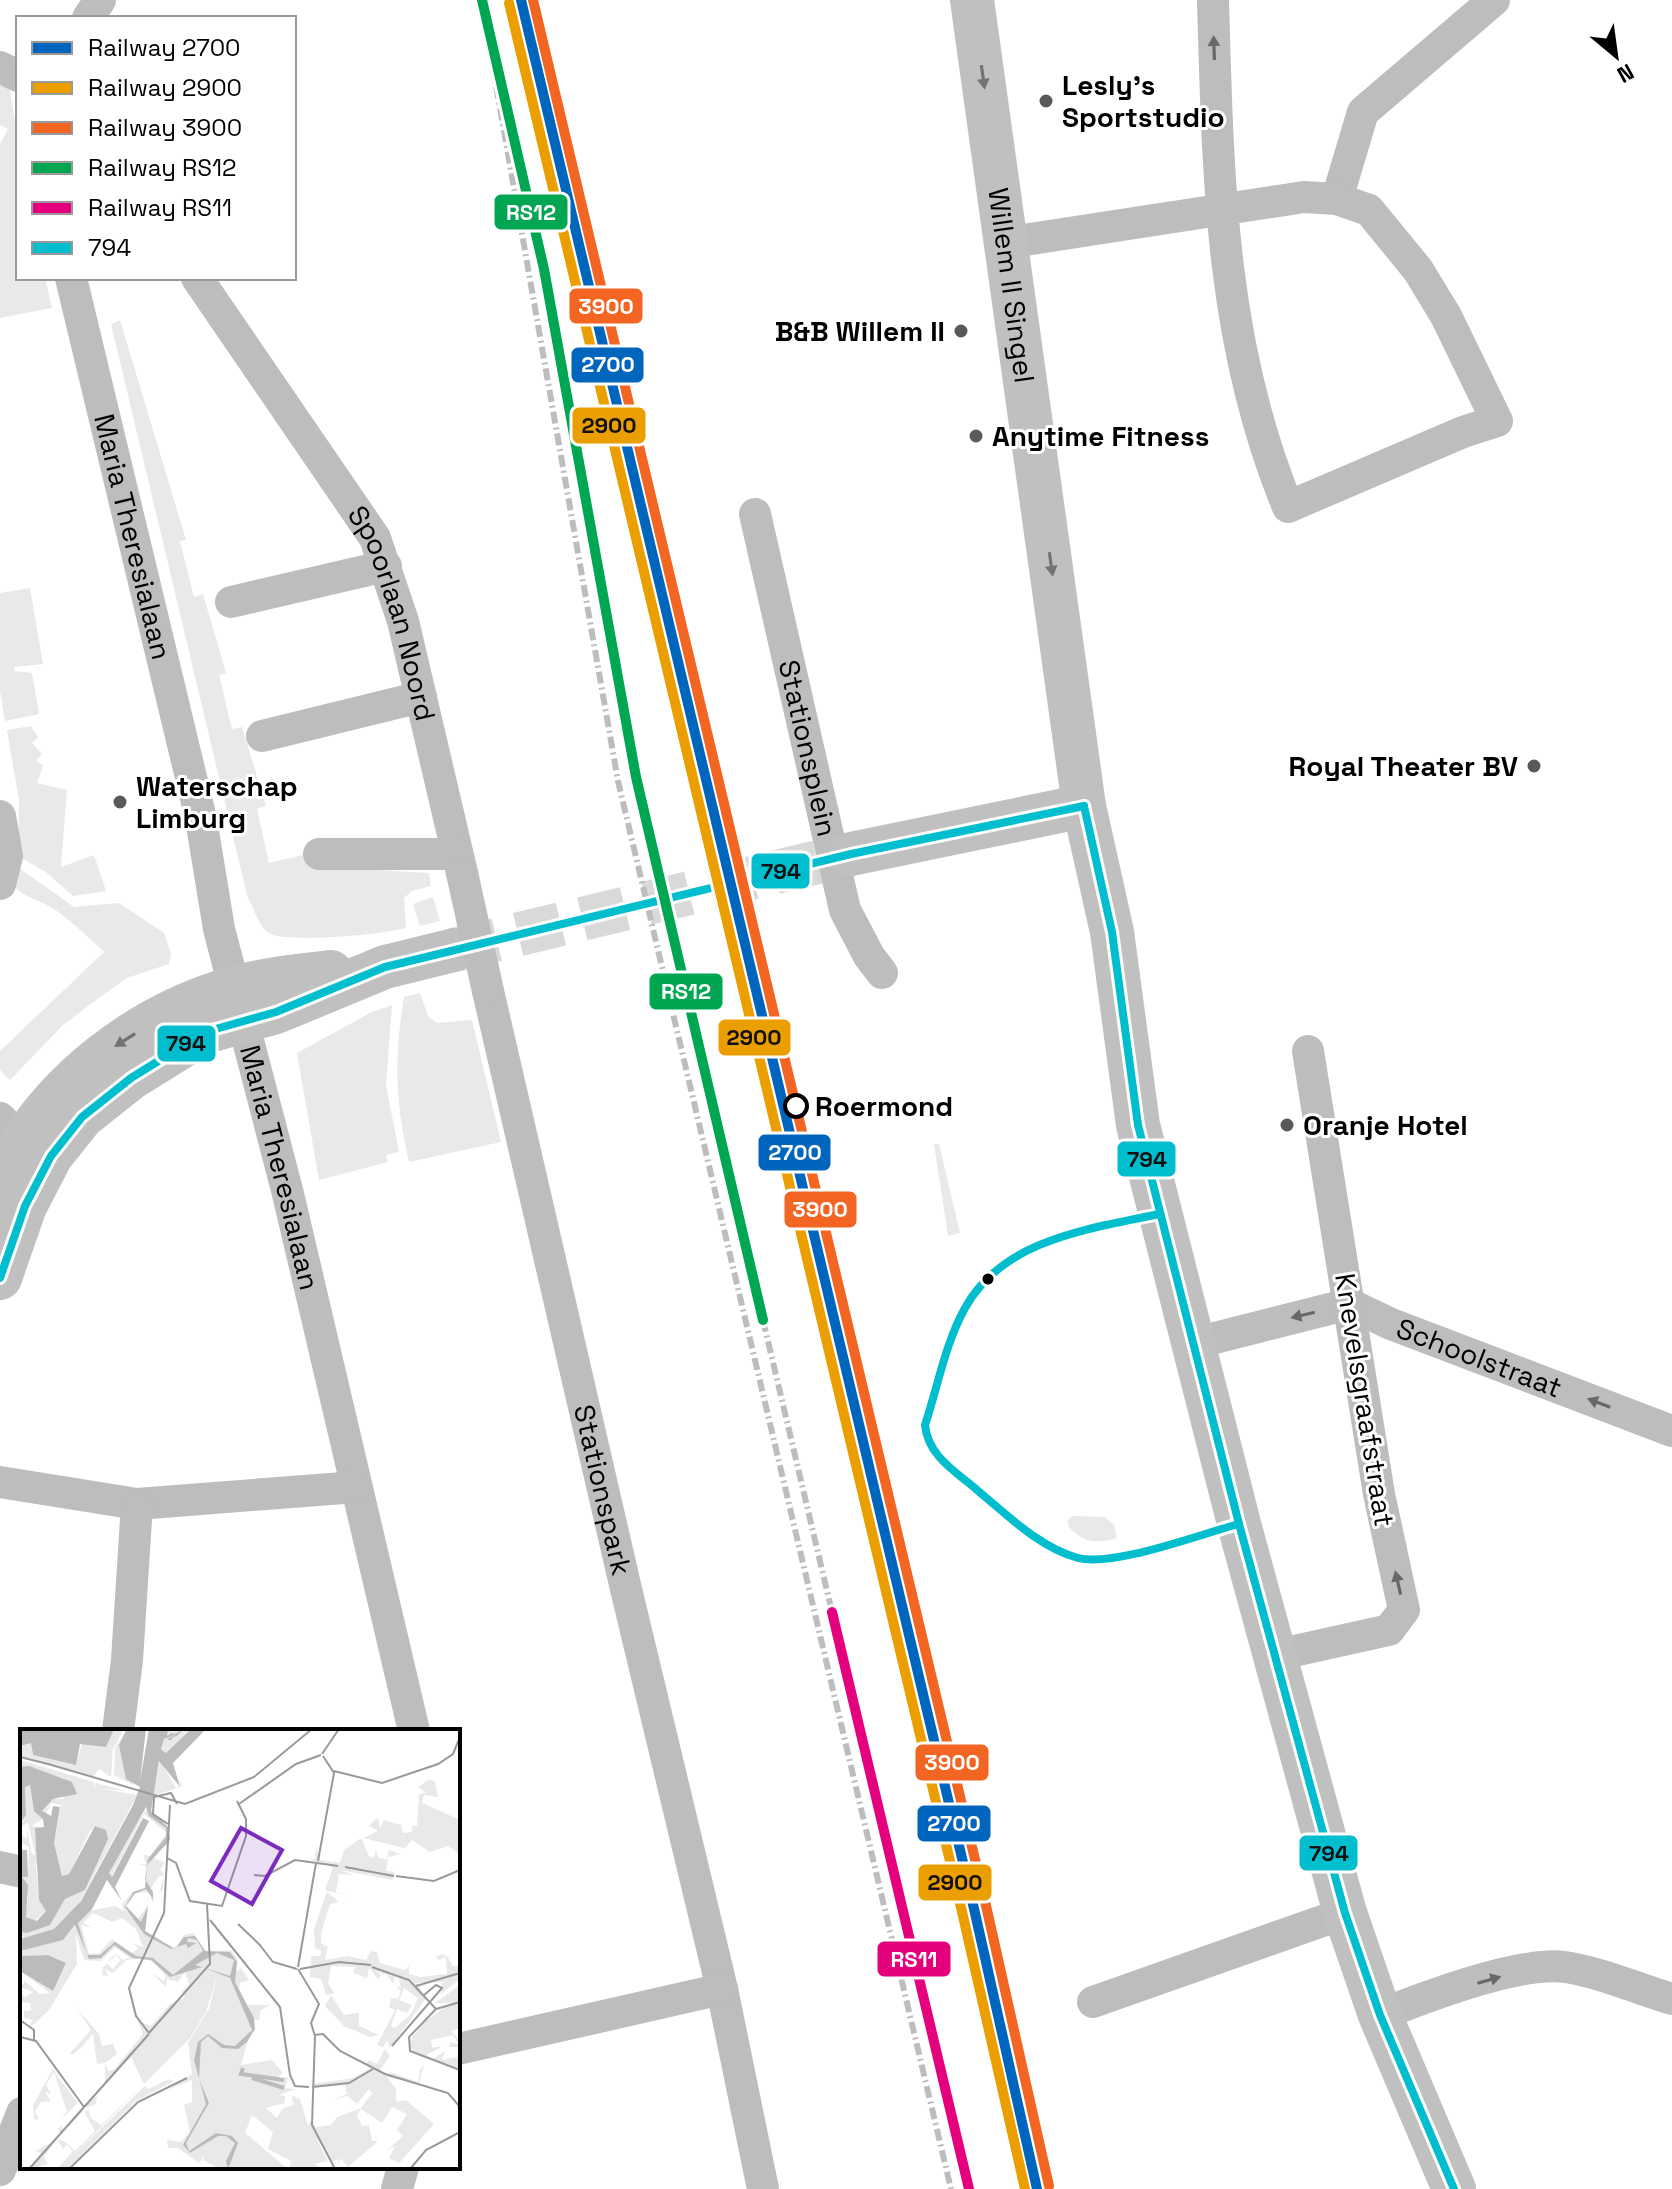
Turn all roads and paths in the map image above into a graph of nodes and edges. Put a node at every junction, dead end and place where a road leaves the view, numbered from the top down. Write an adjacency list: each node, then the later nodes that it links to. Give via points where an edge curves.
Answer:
1 (972, 0): 6 (main road, Willem II Singel, one-way to 6)
2 (1213, 0): 5 (street, one-way to 2)
3 (1494, 0): 4 (street, via 1363,112)
4 (1337, 199): 5 (street, via 1304,197); 5 (street, via 1369,210 1418,270 1497,421 1288,507 1259,436 1241,363)
5 (1222, 210): 6 (street)
6 (1005, 243): 14 (main road, Willem II Singel, one-way to 14)
7 (71, 280): 23 (street, Maria Theresialaan, via 201,819 219,929)
8 (198, 280): 10 (street, Spoorlaan Noord, via 346,492)
9 (755, 514): 21 (street, Stationsplein, via 845,910)
10 (386, 566): 11 (street); 12 (street, Spoorlaan Noord)
11 (231, 602)
12 (421, 697): 13 (street); 18 (street, Spoorlaan Noord)
13 (262, 736)
14 (1084, 806): 17 (main road, Stationsplein); 29 (main road, Willem II Singel, via 1112,932 1138,1125)
15 (0, 816): 19 (street, via 7,856)
16 (319, 854): 18 (street)
17 (851, 854)
18 (459, 863): 22 (street, Spoorlaan Noord, bridge)
19 (0, 884)
20 (454, 950): 23 (main road, via 385,967 290,977)
21 (882, 973)
22 (488, 991): 40 (street, Stationspark)
23 (238, 1003): 25 (main road, via 82,1117); 32 (street, Maria Theresialaan)
24 (1308, 1051): 28 (street, Knevelsgraafstraat)
25 (25, 1138): 26 (main road); 27 (main road, via 25,1206)
26 (0, 1189)
27 (0, 1278)
28 (1349, 1304): 29 (street, one-way to 29); 30 (street, Schoolstraat, one-way to 28); 34 (street, Knevelsgraafstraat, one-way to 28, via 1389,1630 1404,1610 1379,1494)
29 (1191, 1344): 34 (main road, Willem II Singel)
30 (1672, 1431)
31 (0, 1482): 33 (street)
32 (356, 1487): 33 (street); 36 (street, Maria Theresialaan)
33 (137, 1504): 35 (street)
34 (1276, 1655): 39 (main road, Willem II Singel)
35 (118, 1729)
36 (414, 1729)
37 (0, 1867): 38 (street)
38 (20, 1872)
39 (1345, 1913): 42 (street); 43 (main road, Willem II Singel)
40 (722, 1989): 44 (street); 49 (street)
41 (1672, 1999): 43 (street, one-way to 41, via 1535,1966 1566,1967)
42 (1093, 2002)
43 (1380, 2015): 50 (main road, Willem II Singel)
44 (460, 2049)
45 (20, 2118): 47 (street)
46 (402, 2169): 48 (street)
47 (0, 2170)
48 (397, 2189)
49 (763, 2189)
50 (1454, 2189)

